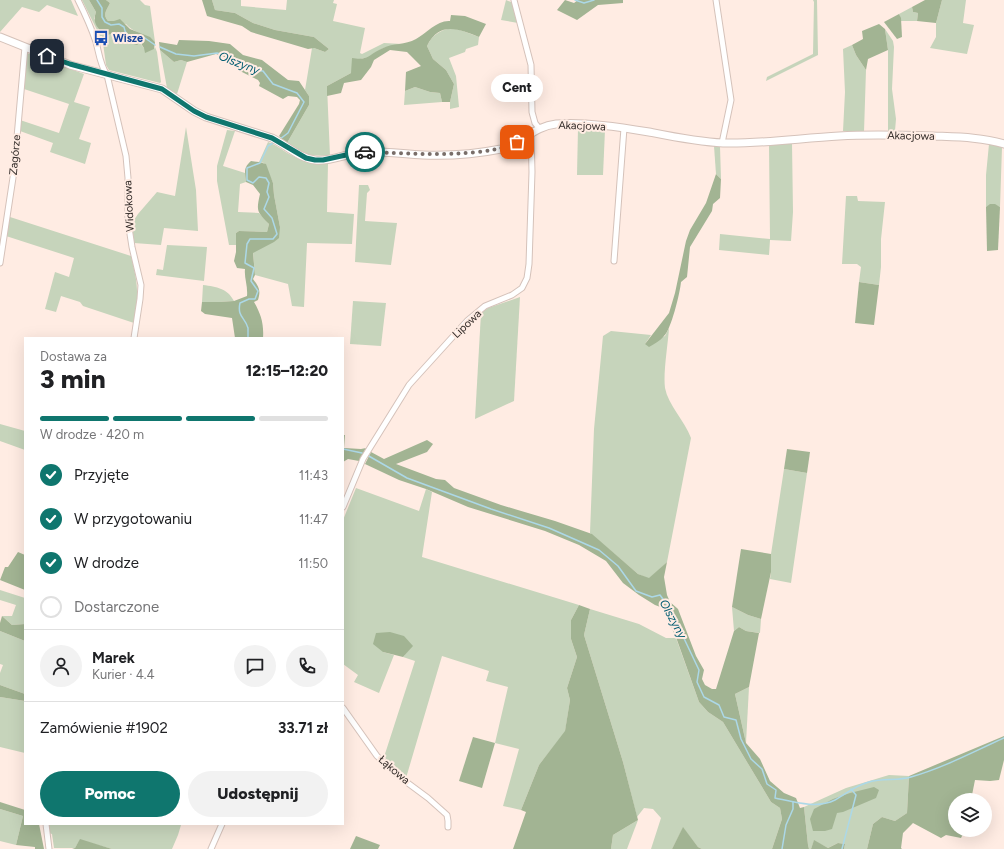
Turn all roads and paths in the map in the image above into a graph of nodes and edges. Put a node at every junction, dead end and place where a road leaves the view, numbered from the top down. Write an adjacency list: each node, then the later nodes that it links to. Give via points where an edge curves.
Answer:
1 (78, 0): 6 (street, via 96,42 102,68)
2 (514, 0): 7 (street, via 531,65 532,112 534,123)
3 (716, 0): 10 (street, via 731,100)
4 (0, 37): 5 (street, Akacjowa)
5 (25, 47): 6 (street, Akacjowa); 13 (street, Zagórze, via 14,171)
6 (107, 75): 9 (street, Akacjowa, via 162,89 206,117 272,138 306,158 315,160 364,152 444,155 491,150 511,145); 14 (street, Widokowa, via 126,156 128,220 141,285)
7 (539, 128): 8 (street, Akacjowa, via 554,124); 9 (street, Akacjowa)
8 (624, 128): 10 (street, Akacjowa); 12 (street)
9 (531, 132): 15 (street, Lipowa, via 529,264 522,288 485,306 467,321 409,385 363,459)
10 (722, 143): 11 (street, Akacjowa, via 897,135 965,137)
11 (1004, 144)
12 (614, 261)
13 (0, 263)
14 (134, 337)
15 (344, 505)
16 (344, 709): 19 (street, Łąkowa, via 377,756 447,815)
17 (46, 825): 20 (street)
18 (222, 825): 21 (street)
19 (448, 827)
20 (49, 849)
21 (211, 849)

